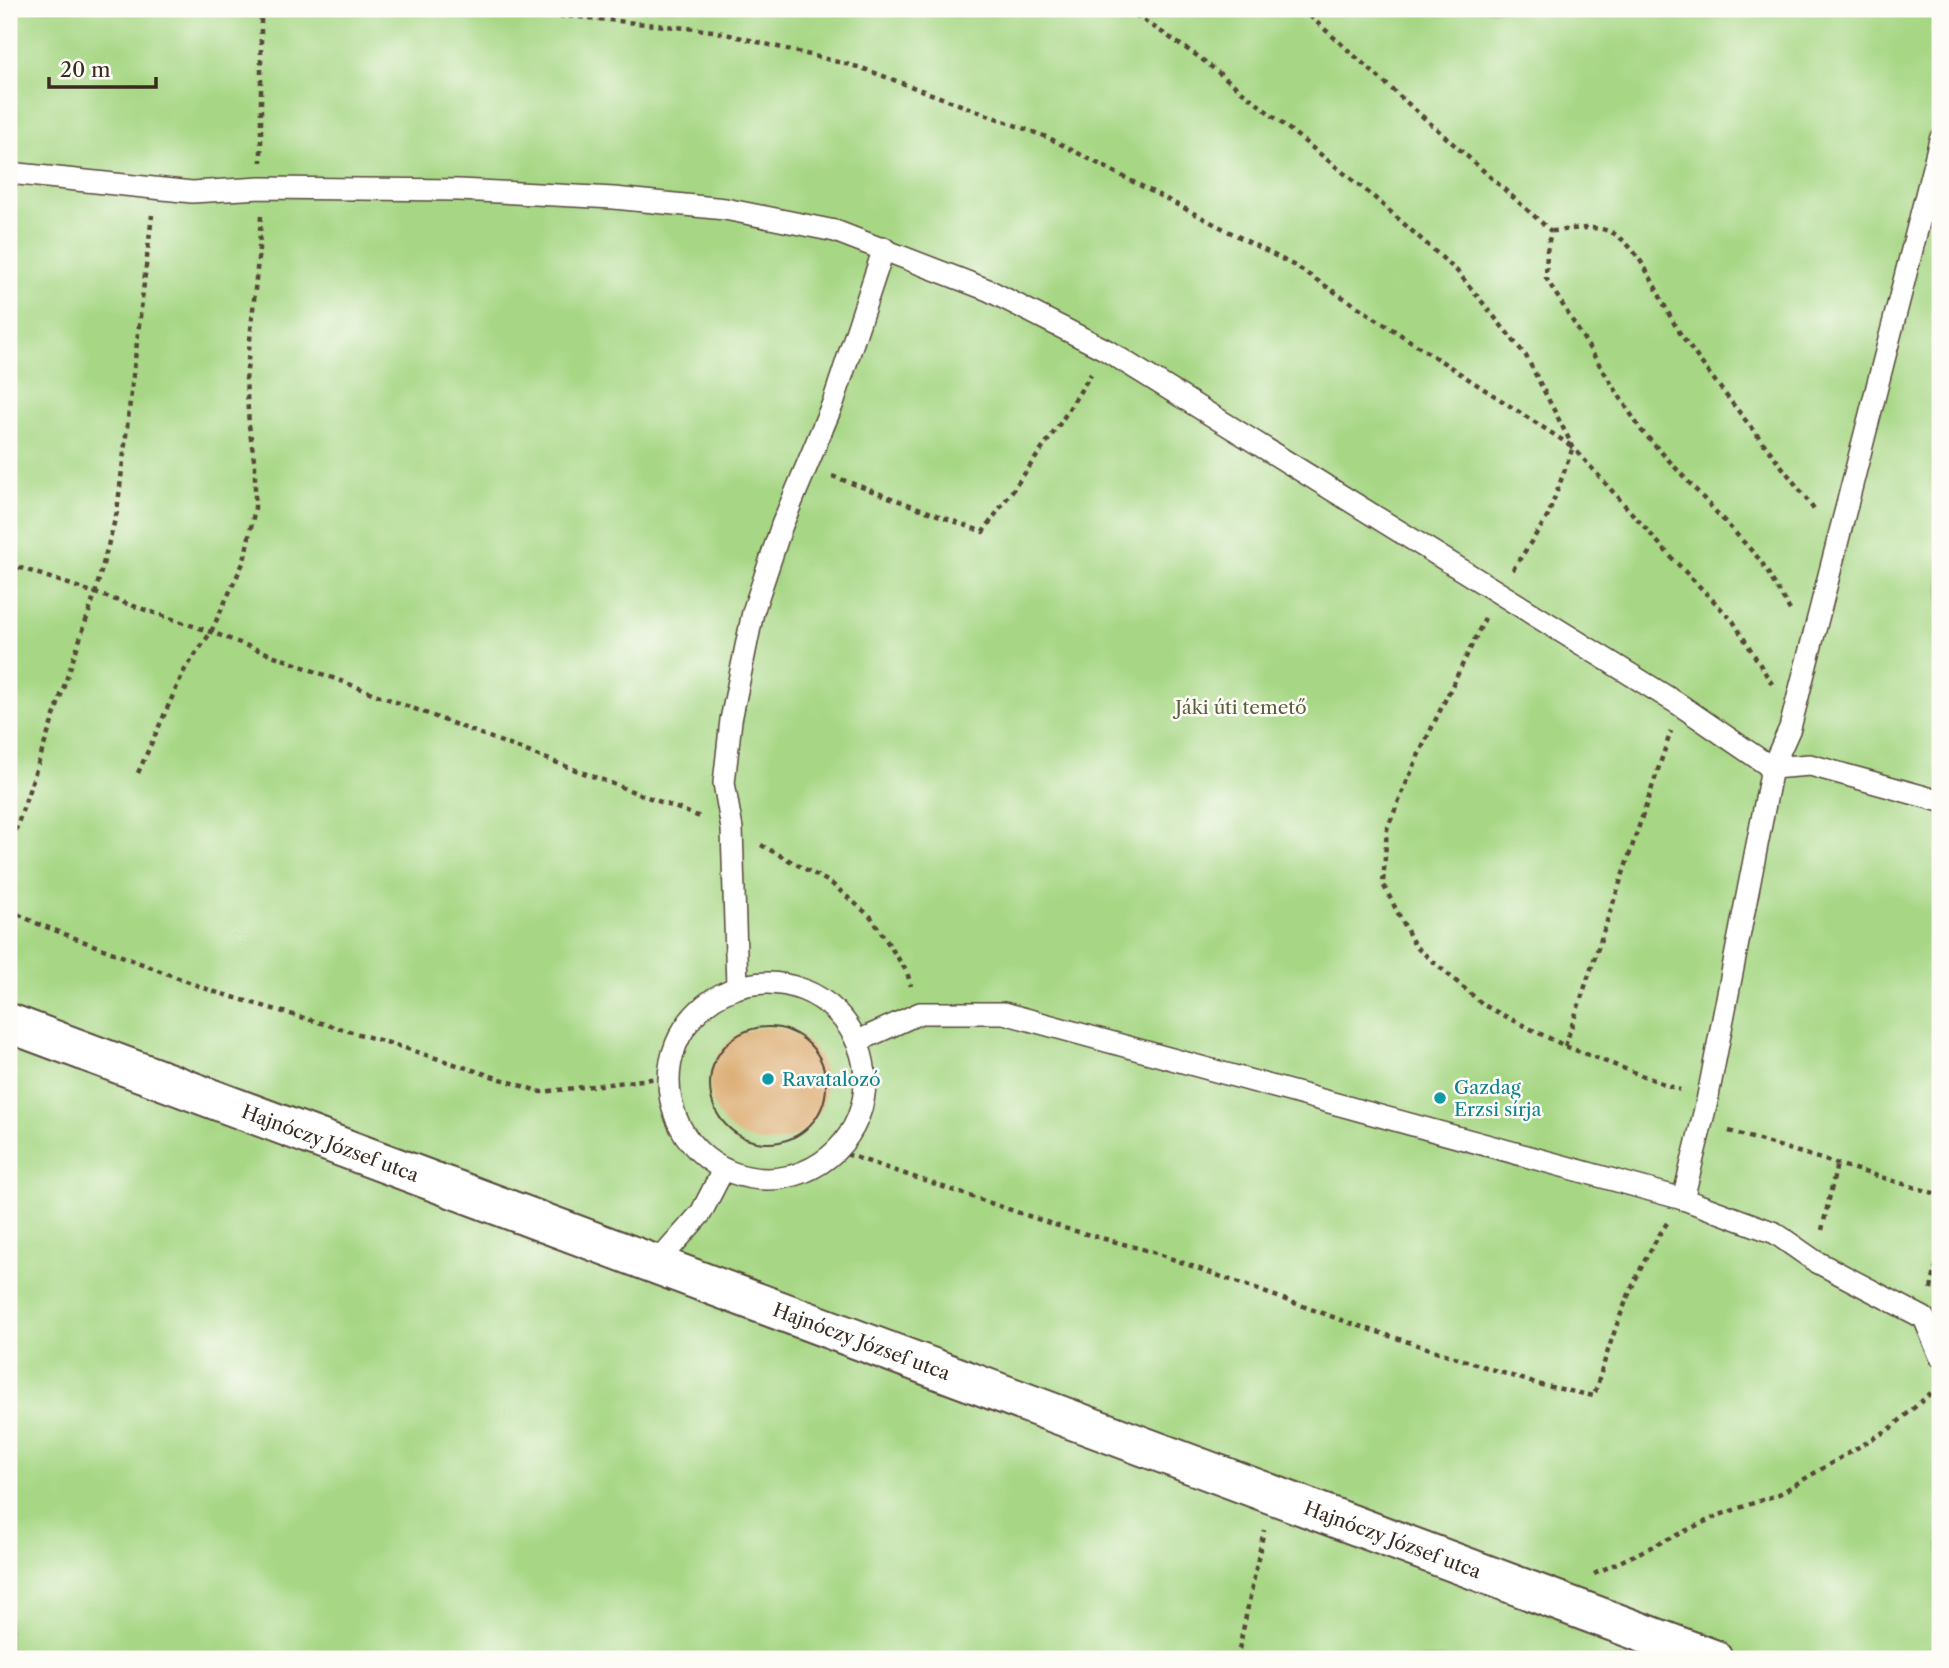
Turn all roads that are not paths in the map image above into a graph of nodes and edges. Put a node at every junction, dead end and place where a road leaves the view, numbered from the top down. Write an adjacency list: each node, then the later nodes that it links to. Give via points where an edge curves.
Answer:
1 (1940, 140): 4 (lane, via 1790,728)
2 (9, 173): 3 (lane, via 192,192 460,190 614,198 725,209 835,231)
3 (884, 248): 4 (lane, via 988,289 1106,350 1680,705); 6 (lane, via 833,403 782,525 750,625 731,720 724,783 732,829)
4 (1772, 768): 5 (lane, via 1810,765); 10 (lane, via 1707,1101)
5 (1940, 801)
6 (737, 986): 8 (lane, via 772,981 808,990 838,1011); 9 (lane, via 710,1000 688,1021 674,1048 668,1077 671,1105 682,1132)
7 (9, 1023): 11 (street, Hajnóczy József utca)
8 (858, 1041): 9 (lane, via 866,1080 859,1118 837,1152 811,1169 783,1179 752,1179); 10 (lane, via 920,1013 1004,1013)
9 (723, 1170): 11 (lane, via 701,1213)
10 (1683, 1199): 12 (lane, via 1775,1233 1815,1261 1924,1318)
11 (656, 1264): 13 (street, Hajnóczy József utca)
12 (1940, 1356)
13 (1713, 1659)

